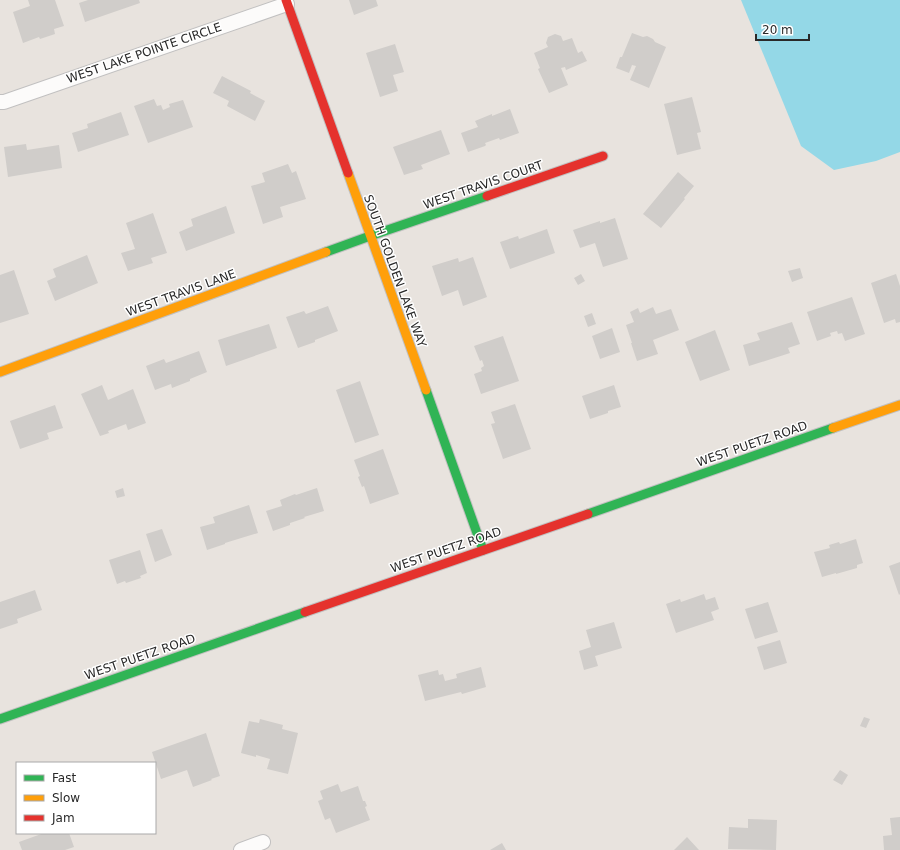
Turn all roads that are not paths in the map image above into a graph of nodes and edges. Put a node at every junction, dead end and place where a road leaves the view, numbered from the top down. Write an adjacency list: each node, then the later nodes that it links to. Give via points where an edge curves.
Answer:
1 (286, 2): 2 (street, WEST LAKE POINTE CIRCLE); 4 (street, SOUTH GOLDEN LAKE WAY)
2 (0, 102)
3 (603, 156): 4 (street, WEST TRAVIS COURT)
4 (370, 236): 5 (street, WEST TRAVIS LANE); 7 (street, SOUTH GOLDEN LAKE WAY)
5 (0, 372)
6 (900, 405): 7 (street, WEST PUETZ ROAD)
7 (483, 550): 8 (street, WEST PUETZ ROAD)
8 (0, 719)
9 (263, 842): 10 (street)
10 (241, 850)

